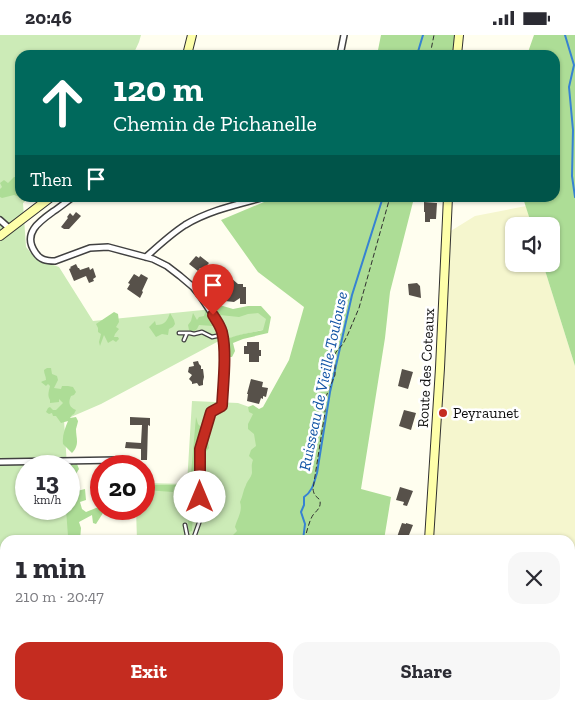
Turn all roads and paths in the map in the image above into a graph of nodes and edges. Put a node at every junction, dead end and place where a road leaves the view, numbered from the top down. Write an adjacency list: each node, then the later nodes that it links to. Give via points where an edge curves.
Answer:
1 (192, 35): 5 (street)
2 (344, 35): 6 (street)
3 (434, 35): 7 (path)
4 (459, 35): 8 (street)
5 (188, 50)
6 (341, 50)
7 (431, 50)
8 (458, 50)
9 (44, 202): 15 (street)
10 (66, 202): 17 (street, via 32,231 30,241 40,258 56,261 98,247)
11 (245, 202): 17 (street, via 185,225)
12 (389, 202): 28 (path, via 359,308 334,358 334,375 325,399 312,489 321,503)
13 (448, 202): 29 (street, Route des Coteaux)
14 (0, 220): 15 (street)
15 (10, 228): 16 (street)
16 (0, 236)
17 (146, 257): 20 (street, via 167,266 193,287 217,321)
18 (179, 333): 19 (lane)
19 (187, 333): 20 (lane); 21 (lane)
20 (222, 335): 22 (street)
21 (184, 340)
22 (222, 394): 27 (lane, via 222,406 211,412 200,449 202,508)
23 (90, 460): 24 (street)
24 (0, 462)
25 (185, 525): 26 (lane)
26 (187, 535)
27 (195, 535)
28 (306, 535)
29 (429, 535)

